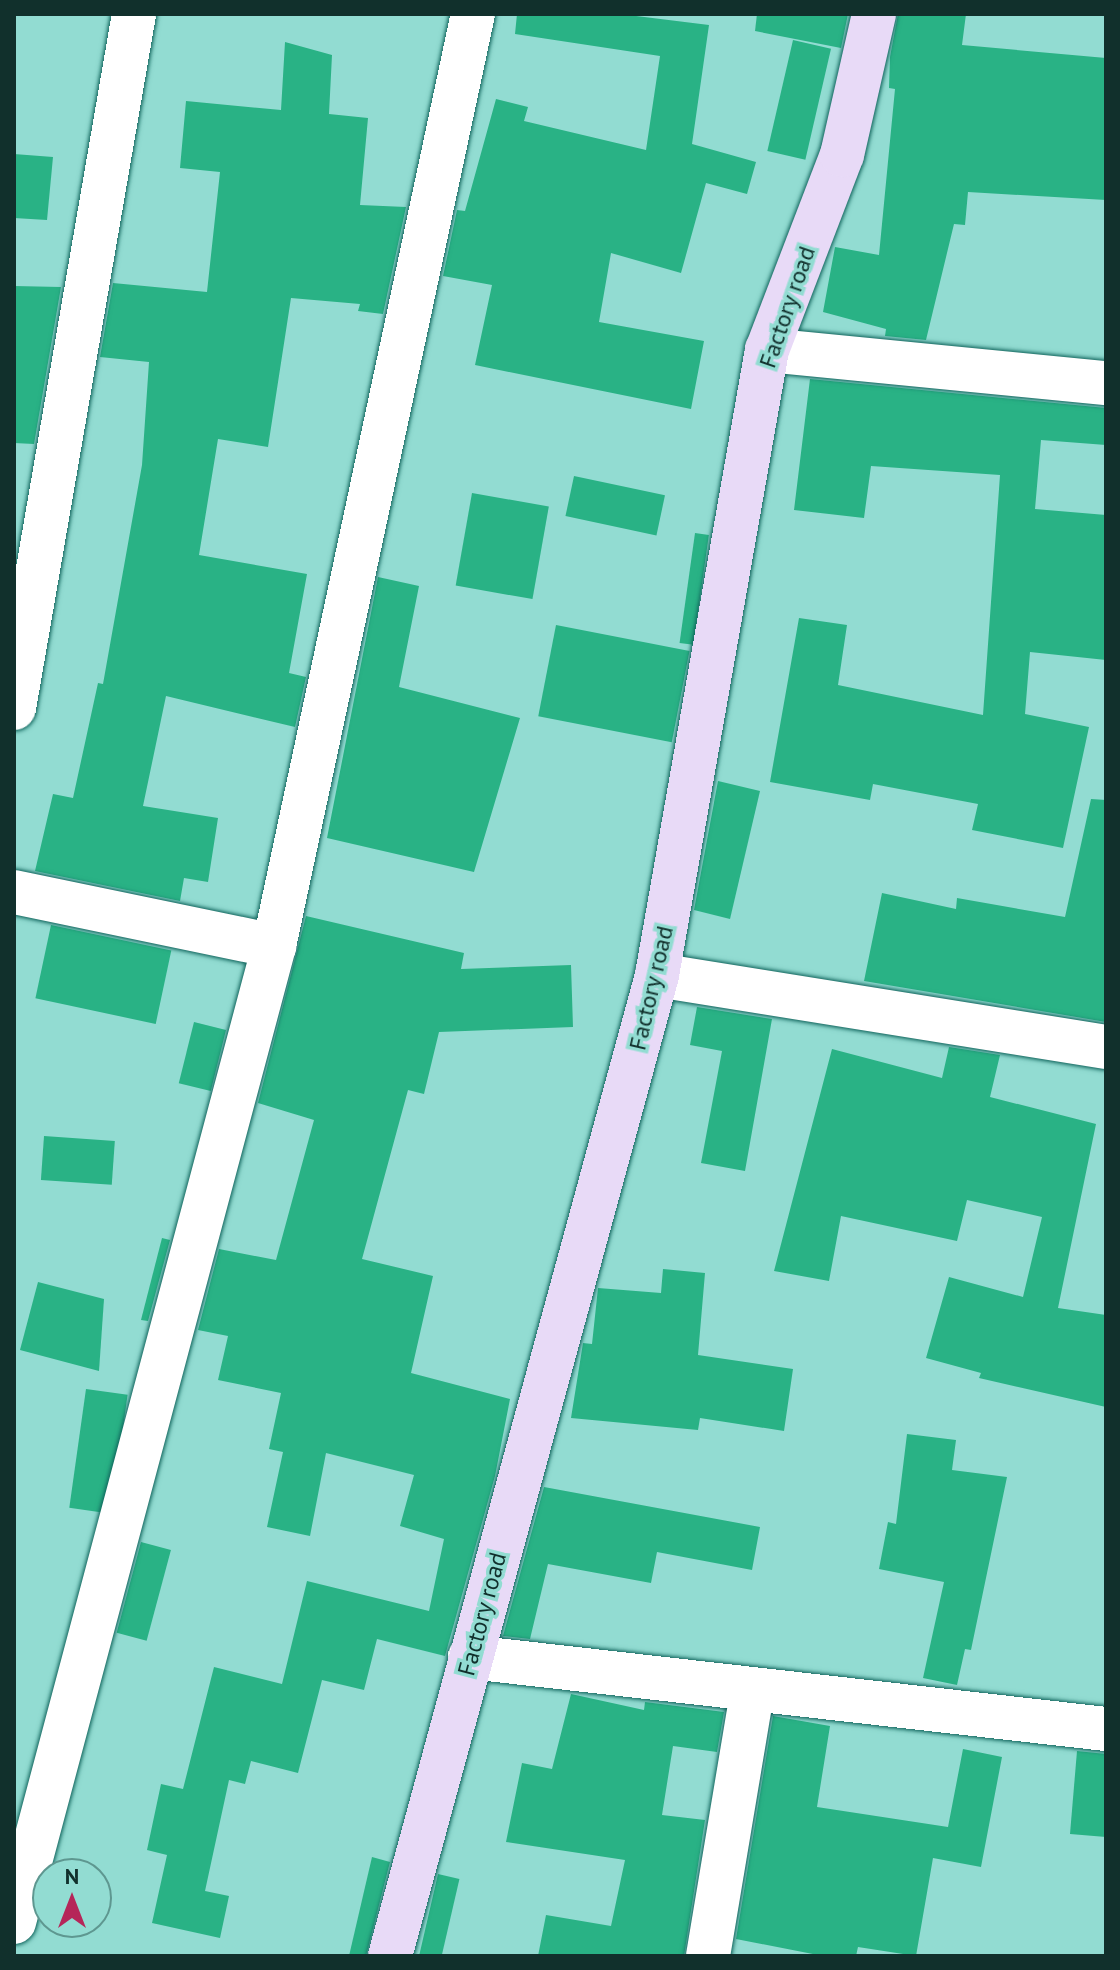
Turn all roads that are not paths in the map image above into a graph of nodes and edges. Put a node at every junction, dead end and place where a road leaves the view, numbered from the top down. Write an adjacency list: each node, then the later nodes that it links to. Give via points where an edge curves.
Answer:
1 (134, 14): 6 (street)
2 (473, 14): 8 (street)
3 (874, 14): 4 (street, Factory road, via 842,155)
4 (767, 350): 5 (street); 9 (street, Factory road)
5 (1106, 383)
6 (14, 708)
7 (14, 892): 8 (street)
8 (274, 946): 14 (street)
9 (657, 975): 10 (street); 11 (street, Factory road)
10 (1106, 1047)
11 (470, 1657): 12 (street); 15 (street, Factory road)
12 (752, 1693): 13 (street); 16 (street)
13 (1106, 1729)
14 (14, 1922)
15 (390, 1956)
16 (708, 1956)

